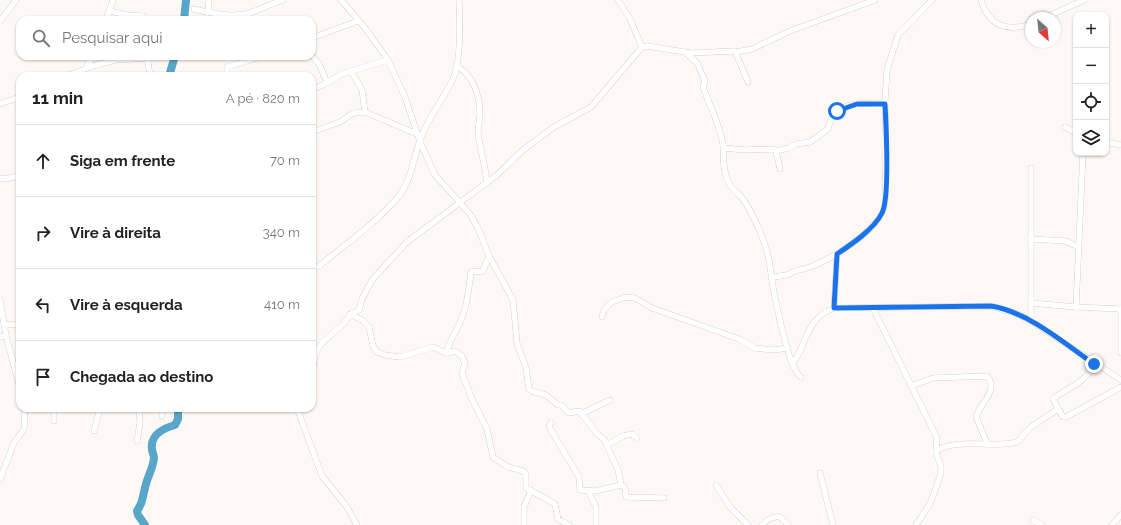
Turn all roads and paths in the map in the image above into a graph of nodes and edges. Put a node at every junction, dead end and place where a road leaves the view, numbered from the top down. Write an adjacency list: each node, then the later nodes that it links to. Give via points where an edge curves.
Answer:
1 (16, 0): 20 (street)
2 (113, 0): 14 (street)
3 (209, 0): 15 (street)
4 (282, 0): 12 (street)
5 (341, 0): 19 (street)
6 (459, 0): 32 (street)
7 (618, 0): 23 (street, via 630,19)
8 (875, 0): 25 (street, via 790,30 752,49)
9 (932, 0): 43 (street, via 898,35 886,75)
10 (981, 0): 21 (street, via 988,18 1001,25)
11 (1084, 0): 16 (street)
12 (275, 1): 15 (street, via 240,15)
13 (194, 10): 15 (street)
14 (110, 11): 17 (street); 18 (street)
15 (208, 12)
16 (1057, 12)
17 (108, 16)
18 (143, 16)
19 (358, 21): 22 (street); 31 (street, via 366,28)
20 (0, 22)
21 (1025, 25)
22 (316, 37)
23 (642, 47): 24 (street); 59 (street, via 591,107 554,127)
24 (681, 51): 25 (street); 51 (street, via 693,59 703,75 703,87)
25 (736, 52): 39 (street)
26 (91, 60): 33 (street)
27 (116, 60): 33 (street)
28 (147, 60): 36 (street)
29 (250, 60): 37 (street, via 227,67)
30 (316, 60): 38 (street)
31 (388, 60): 34 (street); 48 (street, via 405,97)
32 (456, 66): 49 (street, via 453,80); 59 (street, via 469,76 478,97 478,133)
33 (86, 68): 35 (street)
34 (351, 71): 38 (street); 44 (street, via 362,90)
35 (76, 72)
36 (149, 72)
37 (227, 72)
38 (327, 82): 40 (street)
39 (748, 82)
40 (316, 87)
41 (16, 98): 42 (street)
42 (0, 104)
43 (885, 104): 53 (street, via 847,106 837,111 830,118 828,129 810,142); 63 (street, via 884,210 873,225)
44 (365, 112): 46 (street, via 353,113 340,122); 48 (street)
45 (1065, 126): 47 (street)
46 (316, 131)
47 (1073, 131)
48 (417, 134): 49 (street)
49 (420, 142): 60 (street, via 435,175); 65 (street, via 408,183 399,196 362,232)
50 (1109, 143): 52 (street)
51 (723, 144): 53 (street, via 724,148); 66 (street, via 722,159 727,179 733,190 743,199 762,236)
52 (1121, 145)
53 (776, 151): 56 (street)
54 (1083, 156): 62 (street)
55 (1031, 168): 61 (street)
56 (780, 169)
57 (16, 177): 58 (street)
58 (0, 178)
59 (487, 182): 60 (street)
60 (460, 201): 64 (street, via 478,228); 73 (street, via 407,242 372,280 362,299 360,310)
61 (1031, 239): 62 (street, via 1066,241); 68 (street)
62 (1078, 247): 69 (street)
63 (837, 254): 66 (street, via 809,268); 70 (street)
64 (489, 256): 81 (street, via 483,271 471,272 466,304 458,330 450,341); 98 (street, via 513,300 517,343 526,368 529,389 546,395 569,413 579,411)
65 (316, 267)
66 (771, 278): 79 (street)
67 (0, 300): 77 (street)
68 (1031, 303): 69 (street); 75 (street)
69 (1076, 307): 72 (street)
70 (834, 308): 71 (street); 83 (street, via 819,316 810,326 800,352)
71 (873, 308): 75 (street, via 991,306 1018,314); 88 (street)
72 (1121, 309): 82 (street)
73 (350, 314): 80 (street, via 344,323 322,341); 81 (street, via 369,327 377,352 400,357 433,347)
74 (602, 317): 79 (street, via 604,310 612,302 625,297 635,298 652,308 739,339 755,348)
75 (1032, 322): 84 (street)
76 (16, 324): 77 (street)
77 (4, 325): 78 (street)
78 (3, 336): 85 (street)
79 (788, 348): 83 (street)
80 (316, 353)
81 (446, 353): 112 (street, via 455,351 462,356 465,363 462,373 487,429 493,457 508,467 523,471 526,474 526,488)
82 (1121, 353)
83 (792, 364): 86 (street)
84 (1094, 364): 87 (street); 91 (street, via 1080,383 1052,399)
85 (16, 376)
86 (801, 376)
87 (1121, 380)
88 (911, 386): 105 (street, via 933,378 987,376 990,390 976,417); 107 (street, via 936,434)
89 (1121, 387): 91 (street, via 1065,418)
90 (610, 400): 98 (street)
91 (1058, 409): 105 (street, via 1030,427 1017,442)
92 (25, 412): 109 (street, via 24,429 14,443)
93 (54, 412): 100 (street)
94 (99, 412): 102 (street)
95 (139, 412): 104 (street)
96 (162, 412): 99 (street)
97 (298, 412): 117 (street, via 322,476 347,507)
98 (581, 414): 106 (street, via 597,434 604,438)
99 (162, 416)
100 (54, 421)
101 (551, 423): 113 (street, via 551,430 579,477 580,490)
102 (94, 431)
103 (637, 438): 106 (street, via 628,434)
104 (137, 441)
105 (987, 444): 107 (street, via 950,444)
106 (607, 445): 110 (street, via 618,470)
107 (936, 451): 125 (street, via 941,473 931,502)
108 (820, 473): 124 (street)
109 (0, 479)
110 (621, 485): 113 (street); 114 (street, via 625,488 628,498)
111 (716, 485): 121 (street, via 730,507)
112 (531, 490): 118 (street, via 524,507); 119 (street, via 553,502 558,519)
113 (588, 491): 120 (street, via 596,507)
114 (664, 498)
115 (1121, 515): 127 (street)
116 (1033, 520): 126 (street)
117 (357, 525)
118 (524, 525)
119 (569, 525)
120 (596, 525)
121 (748, 525)
122 (762, 525): 123 (street, via 776,516)
123 (788, 525)
124 (833, 525)
125 (916, 525)
126 (1042, 525)
127 (1112, 525)

